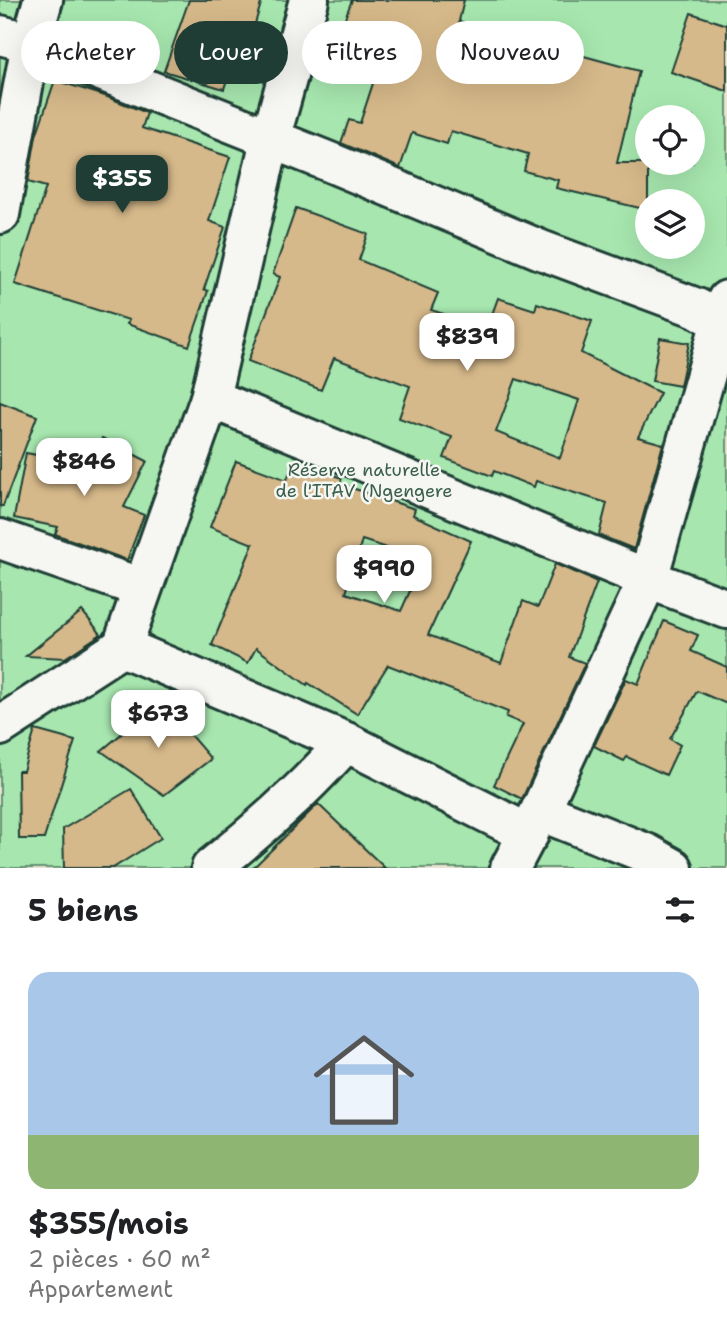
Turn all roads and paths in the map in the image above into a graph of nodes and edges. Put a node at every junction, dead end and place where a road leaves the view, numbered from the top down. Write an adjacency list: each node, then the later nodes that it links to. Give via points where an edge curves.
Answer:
1 (43, 0): 3 (street)
2 (309, 0): 4 (street)
3 (16, 39): 4 (street); 5 (street)
4 (270, 140): 6 (street, via 541,250); 7 (street)
5 (0, 214)
6 (725, 316): 9 (street)
7 (210, 398): 9 (street); 10 (street)
8 (0, 540): 10 (street)
9 (648, 579): 11 (street); 15 (street)
10 (142, 588): 12 (street)
11 (727, 609)
12 (122, 647): 13 (street); 14 (street)
13 (0, 726)
14 (346, 741): 15 (street); 16 (street, via 317,776)
15 (535, 823): 17 (street); 18 (street, via 648,854)
16 (211, 868)
17 (510, 868)
18 (673, 868)

